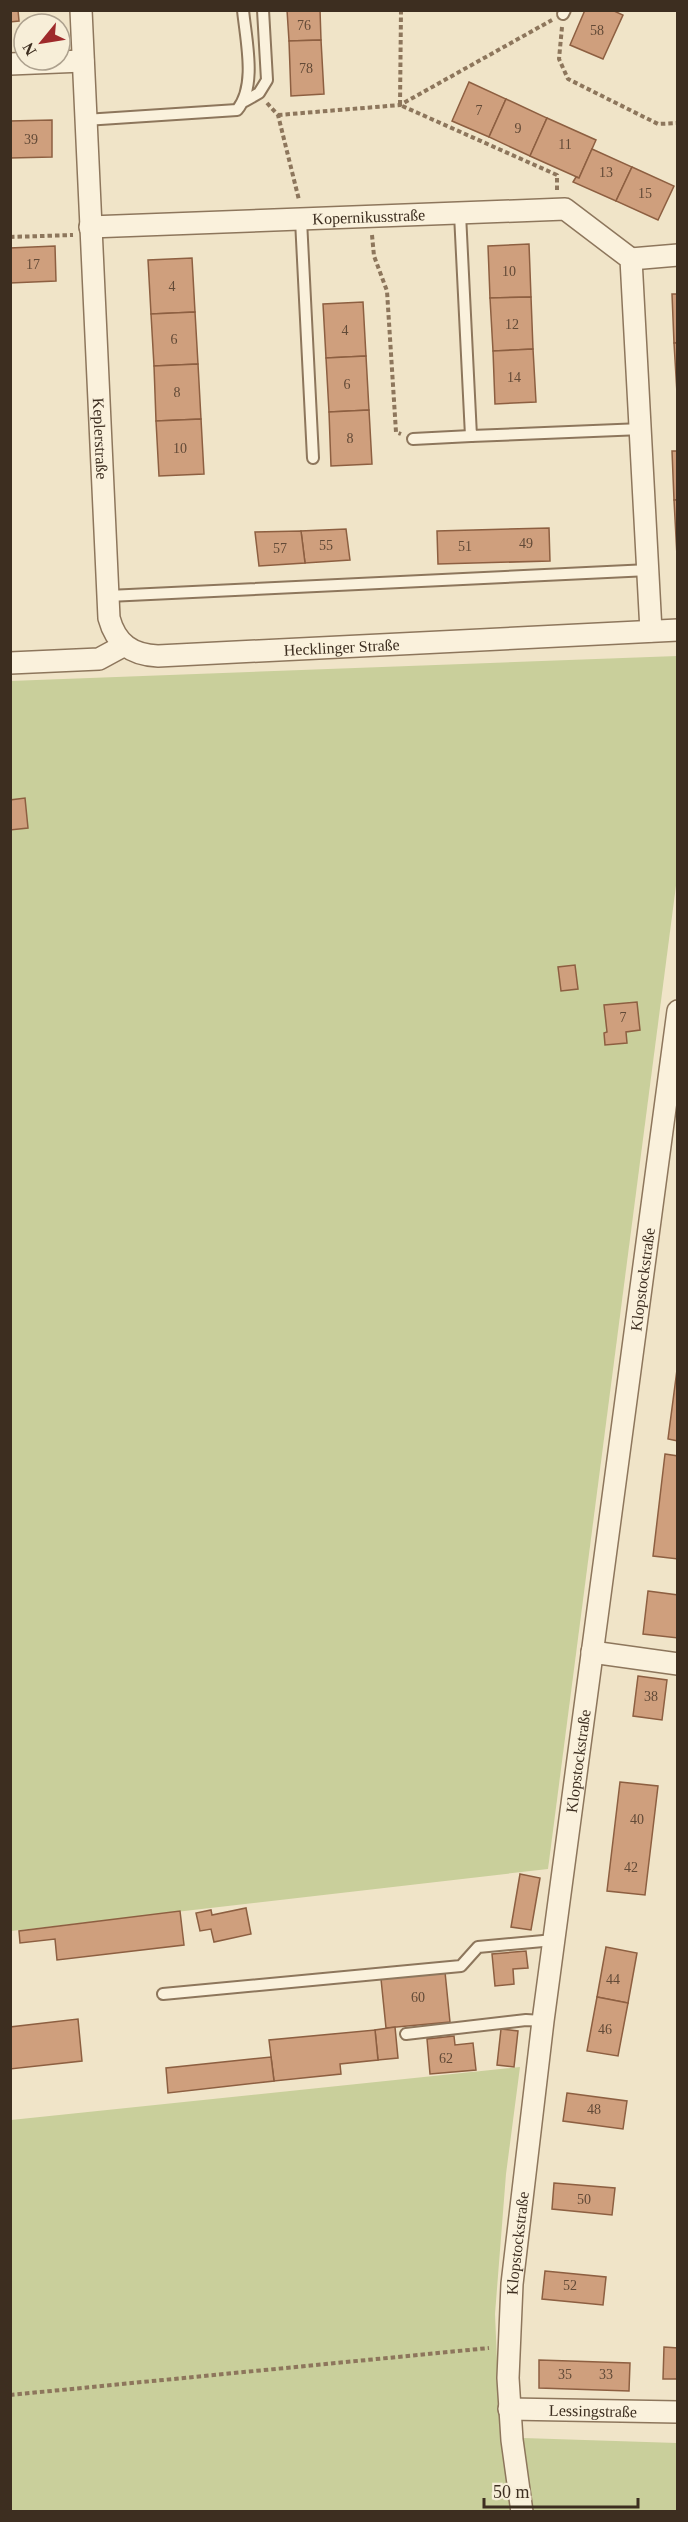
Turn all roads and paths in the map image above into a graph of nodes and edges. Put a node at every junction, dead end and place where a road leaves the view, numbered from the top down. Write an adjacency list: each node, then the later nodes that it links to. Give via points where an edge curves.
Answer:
1 (81, 10): 6 (street, Keplerstraße)
2 (243, 10): 9 (lane, via 249,86)
3 (263, 10): 8 (lane, via 267,80)
4 (401, 10): 10 (path)
5 (564, 12): 10 (path); 13 (path, via 559,59 568,79 658,124)
6 (83, 61): 7 (street); 12 (street, Keplerstraße)
7 (10, 64)
8 (259, 93): 9 (lane); 11 (path)
9 (245, 101): 12 (lane, via 237,110)
10 (400, 105): 11 (path); 14 (path, via 557,175)
11 (278, 115): 17 (path, via 299,195)
12 (85, 120): 18 (street, Keplerstraße)
13 (678, 123)
14 (556, 210): 15 (street, Kopernikusstraße); 21 (street, Kopernikusstraße, via 565,209)
15 (460, 214): 16 (street, Kopernikusstraße); 23 (lane)
16 (370, 217): 17 (street, Kopernikusstraße); 24 (path, via 374,256 387,291 396,432)
17 (301, 220): 18 (street, Kopernikusstraße); 25 (lane)
18 (90, 227): 19 (path, via 74,235); 27 (street, Keplerstraße)
19 (10, 237)
20 (678, 255): 21 (street)
21 (631, 259): 22 (street)
22 (642, 429): 23 (lane); 26 (street)
23 (471, 436): 24 (lane)
24 (413, 439)
25 (313, 458)
26 (649, 570): 27 (lane); 28 (street)
27 (108, 596): 30 (street, Keplerstraße, via 112,627)
28 (651, 630): 29 (street, Hecklinger Straße); 30 (street, Hecklinger Straße, via 158,656 145,656)
29 (678, 630)
30 (123, 646): 31 (street, via 99,659)
31 (10, 663)
32 (678, 1011): 33 (street, Klopstockstraße)
33 (671, 1100): 34 (street, Klopstockstraße)
34 (592, 1652): 35 (street); 36 (street, Klopstockstraße)
35 (678, 1664)
36 (554, 1940): 37 (lane, via 478,1947 461,1966); 38 (street, Klopstockstraße)
37 (163, 1994)
38 (543, 2021): 39 (lane); 40 (street, Klopstockstraße)
39 (406, 2034)
40 (508, 2346): 41 (path); 42 (street, Klopstockstraße)
41 (10, 2395)
42 (509, 2409): 43 (street, Lessingstraße); 44 (street, Klopstockstraße)
43 (678, 2412)
44 (522, 2511)

